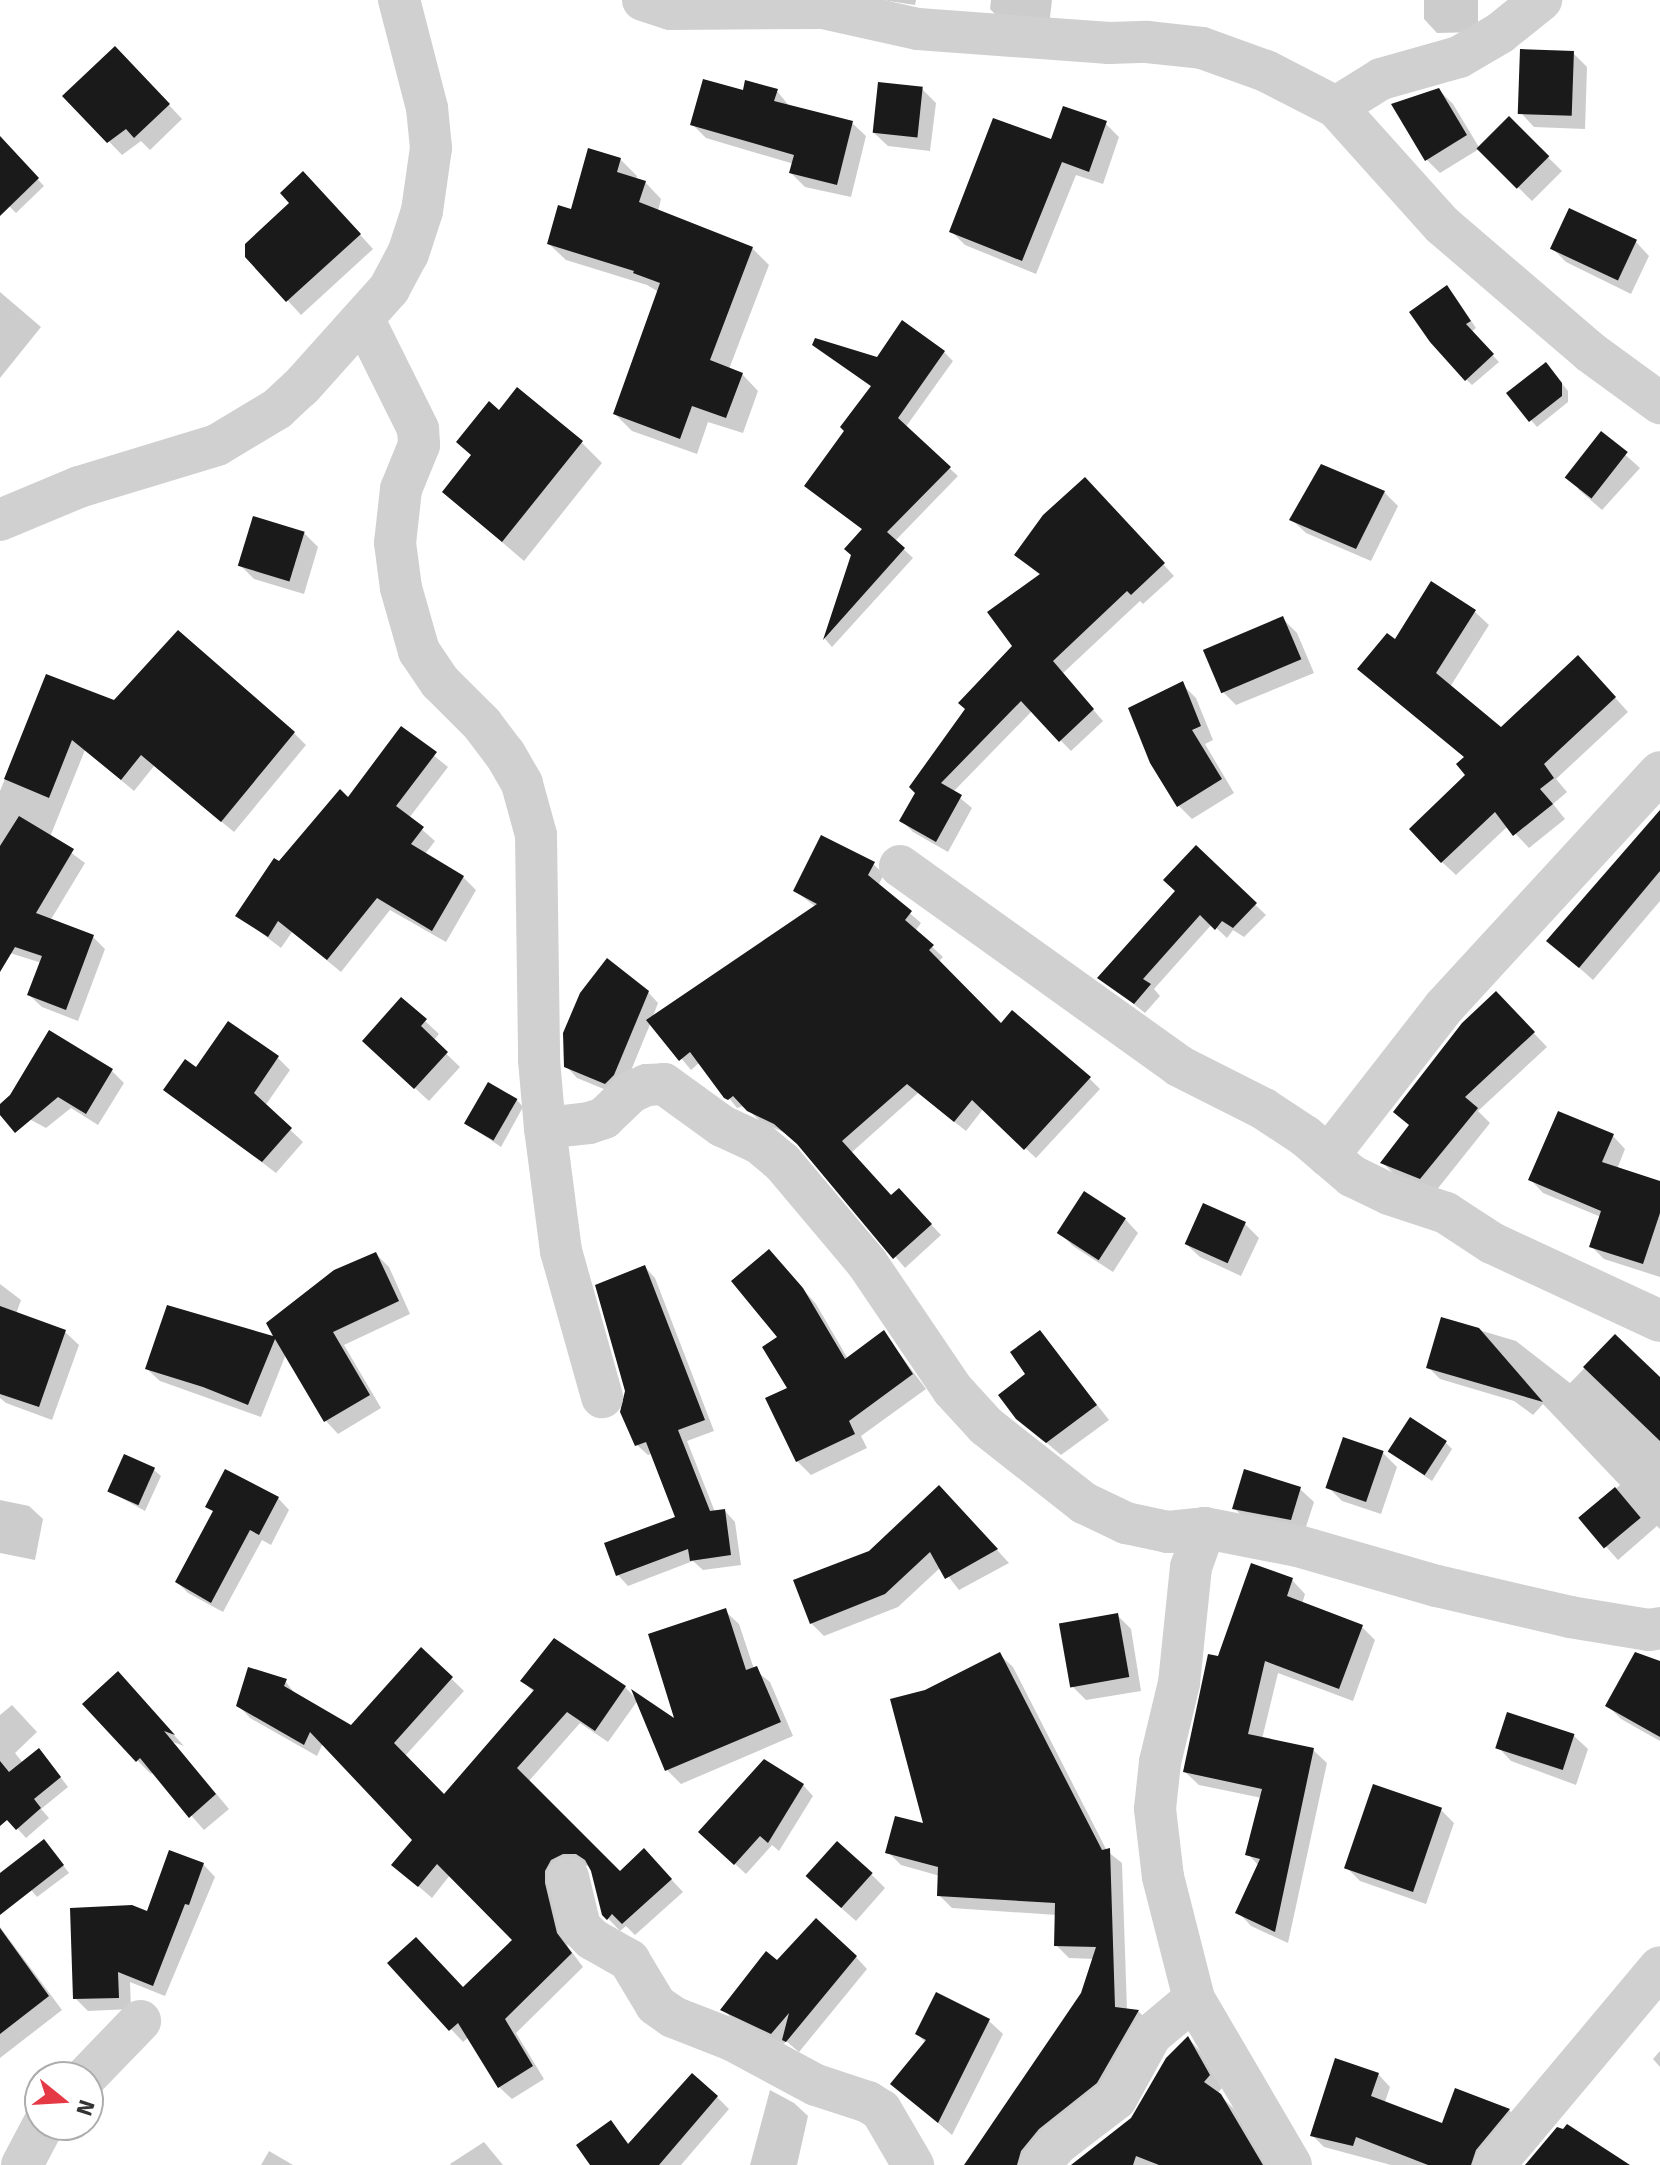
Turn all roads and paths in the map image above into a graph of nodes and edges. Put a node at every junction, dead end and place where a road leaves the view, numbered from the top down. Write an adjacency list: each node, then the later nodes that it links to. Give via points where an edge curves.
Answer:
1 (399, 0): 5 (street, via 427,108 428,171 408,254)
2 (643, 0): 4 (street, via 671,9 823,8 918,29 1202,48 1266,71)
3 (1541, 0): 4 (street, via 1459,57 1381,79)
4 (1336, 107): 6 (street, via 1442,225 1590,352)
5 (364, 320): 7 (street, via 277,409 217,445 79,487); 10 (street, via 418,429 419,445 401,489 395,543 419,651 505,754 522,784 536,835)
6 (1660, 403)
7 (0, 520)
8 (1660, 772): 11 (street, via 1444,1007)
9 (900, 866): 11 (street, via 1179,1066 1264,1109)
10 (545, 1128): 13 (street, via 561,1251); 14 (street, via 604,1118 631,1092 647,1085 676,1090 698,1111 759,1143 782,1162 867,1263 953,1390 986,1426 1084,1503 1126,1523 1168,1532)
11 (1328, 1156): 12 (street, via 1352,1176 1446,1213 1492,1243)
12 (1660, 1321)
13 (602, 1397)
14 (1205, 1528): 15 (street, via 1298,1546 1570,1617); 18 (street, via 1191,1567 1179,1683 1155,1809 1163,1877)
15 (1660, 1628)
16 (568, 1877): 23 (street, via 580,1927 629,1960 656,2005 816,2085 881,2110)
17 (1660, 1967): 26 (street)
18 (1194, 1999): 24 (street, via 1151,2035 1116,2099 1057,2144); 25 (street)
19 (140, 2021): 20 (street)
20 (101, 2061)
21 (35, 2141): 22 (street)
22 (22, 2165)
23 (913, 2165)
24 (1040, 2165)
25 (1291, 2165)
26 (1494, 2165)

